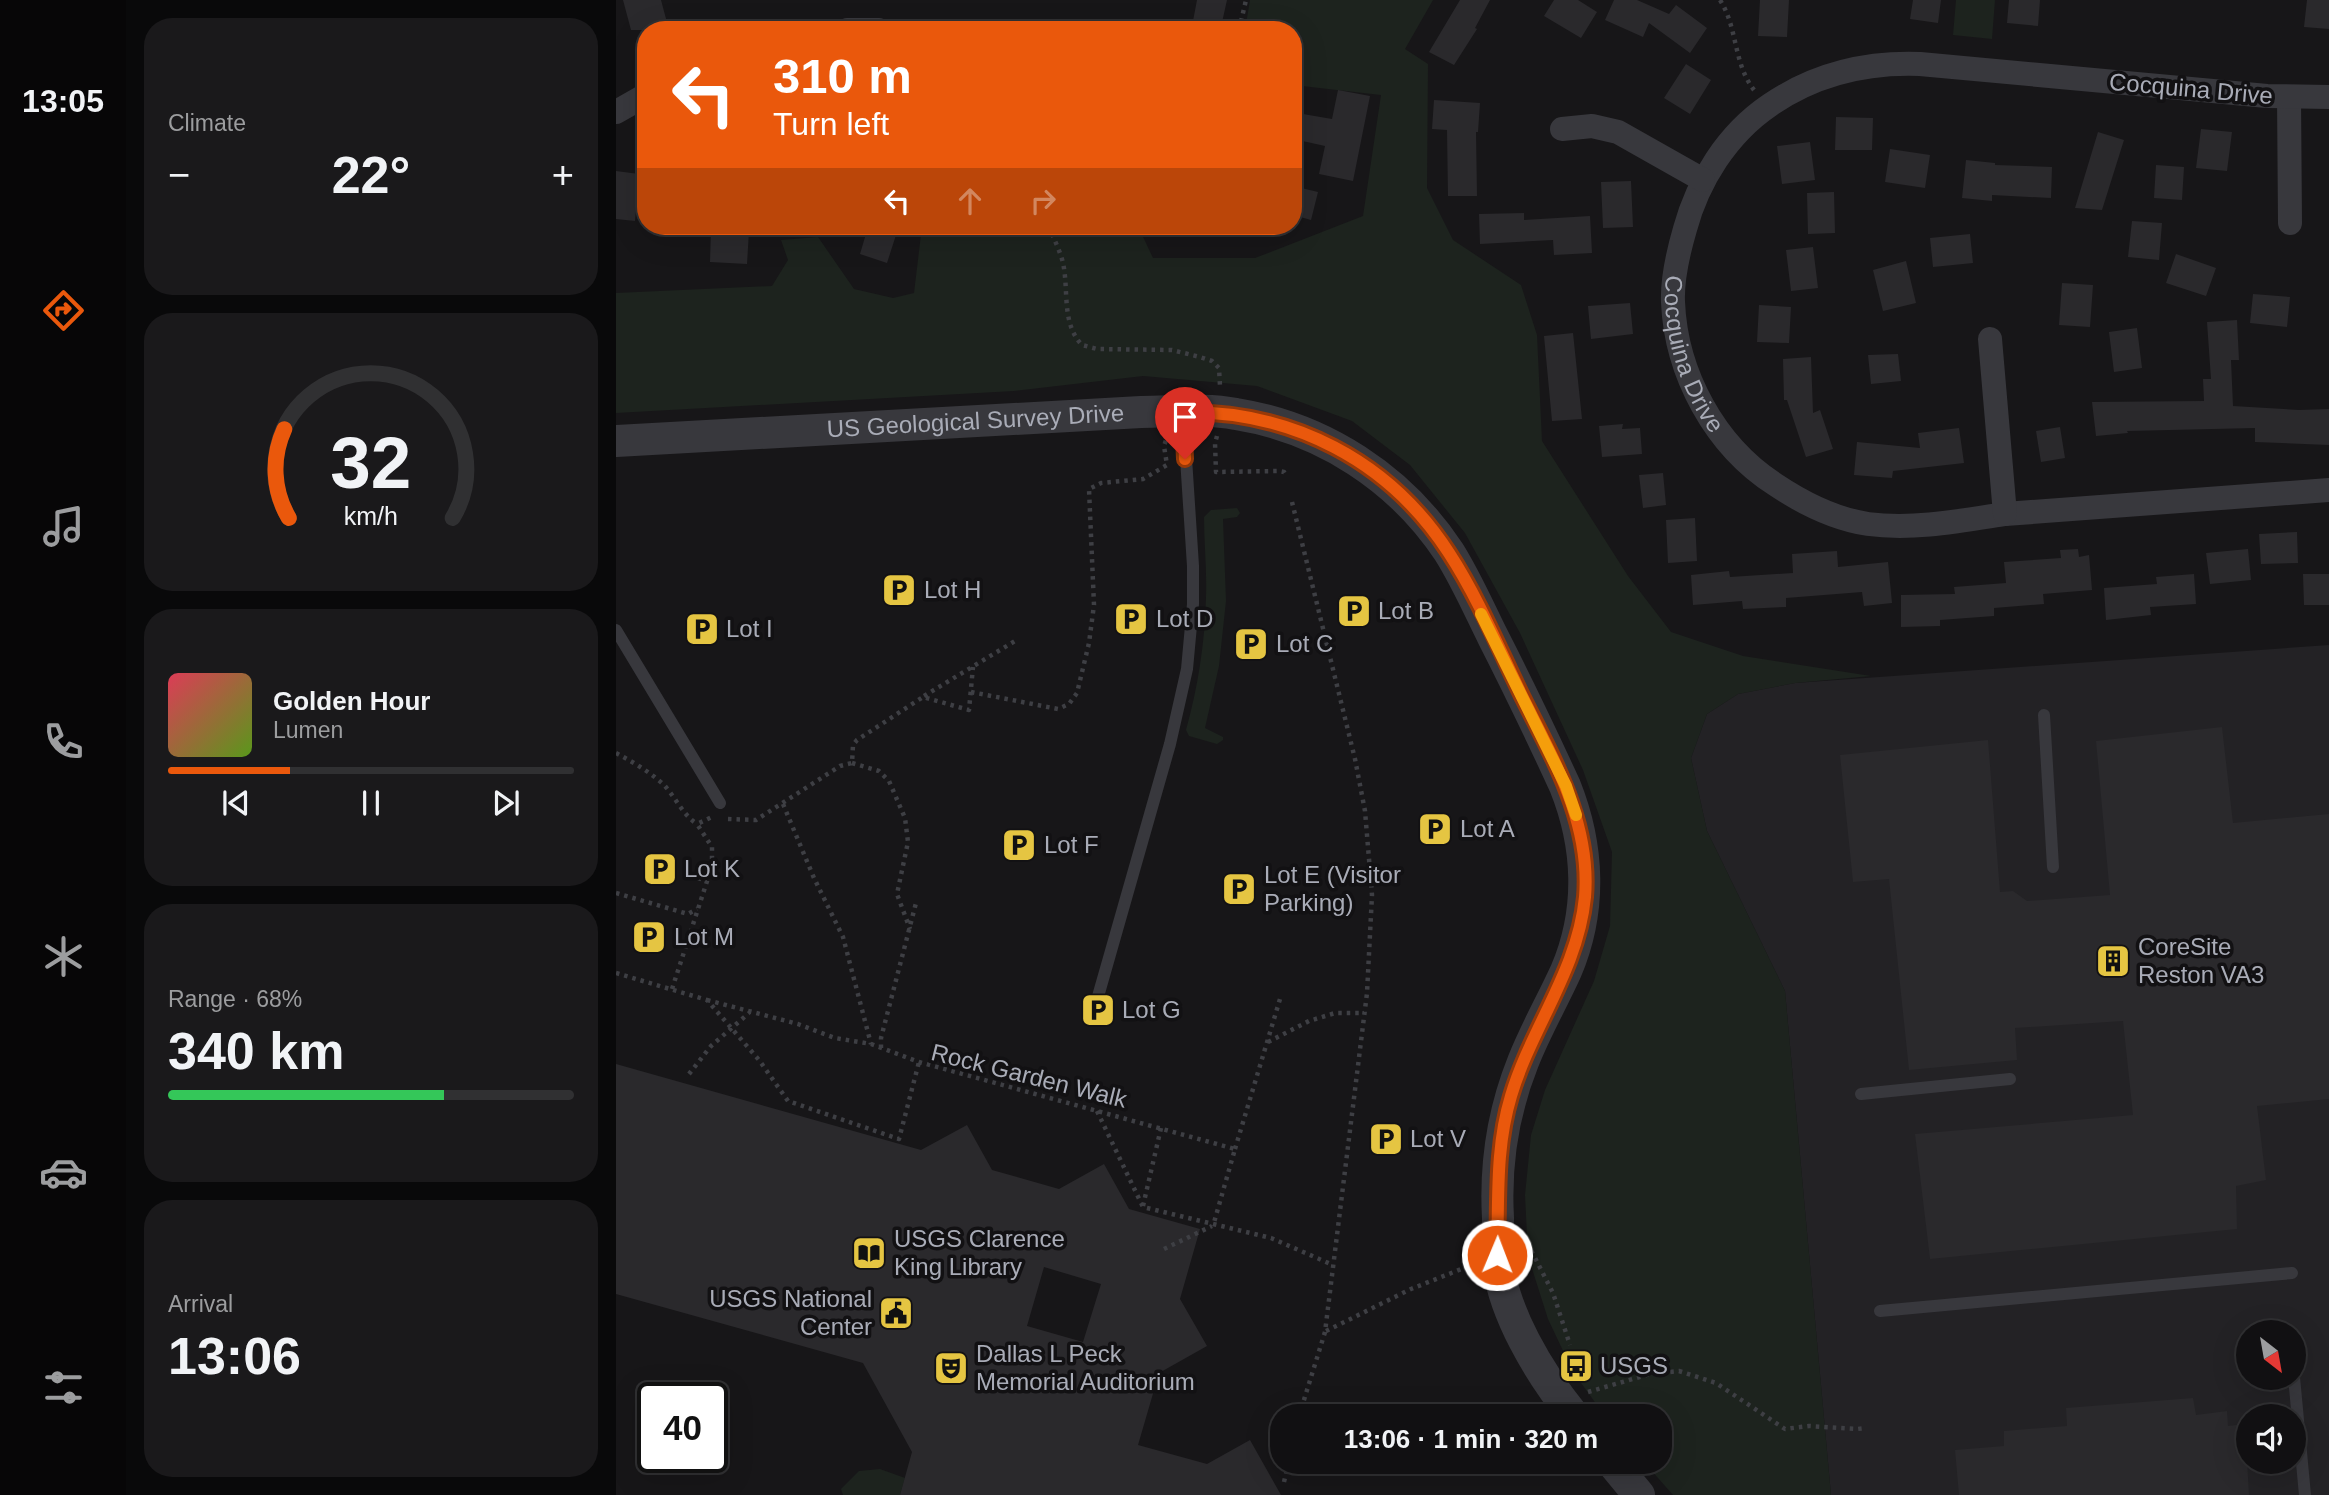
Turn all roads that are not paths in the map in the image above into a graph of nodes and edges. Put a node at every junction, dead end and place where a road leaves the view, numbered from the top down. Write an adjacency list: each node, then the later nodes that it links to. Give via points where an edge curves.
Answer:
1 (2289, 97): 2 (street, Cocquina Drive); 6 (street, Cocquina Drive, via 1894,63 1865,66 1801,86 1768,106 1726,148); 7 (street)
2 (2329, 97)
3 (637, 100): 4 (street)
4 (616, 112)
5 (1562, 129): 6 (street, via 1592,126 1618,132)
6 (1703, 180): 12 (street, Cocquina Drive, via 1688,218 1675,274 1675,324 1694,387 1735,451 1791,495 1866,524 1898,526)
7 (2290, 223)
8 (1990, 340): 12 (street)
9 (1183, 425): 10 (street, US Geological Survey Drive); 17 (lane, via 1193,566 1187,669); 23 (street, US Geological Survey Drive, via 1255,417 1339,449 1375,472 1423,519 1449,553 1566,786 1582,841 1581,919 1572,956 1524,1059 1506,1114 1497,1174 1500,1273 1531,1355)
10 (616, 441)
11 (2329, 490): 12 (street, Cocquina Drive)
12 (2005, 514)
13 (616, 630): 15 (lane)
14 (2044, 715): 16 (lane)
15 (720, 803)
16 (2053, 867)
17 (1095, 1007)
18 (2010, 1079): 19 (lane)
19 (1861, 1094)
20 (2292, 1273): 21 (lane)
21 (1880, 1311)
22 (2295, 1390): 26 (lane)
23 (1564, 1404)
24 (1622, 1474): 25 (street)
25 (1639, 1495)
26 (2305, 1495)

